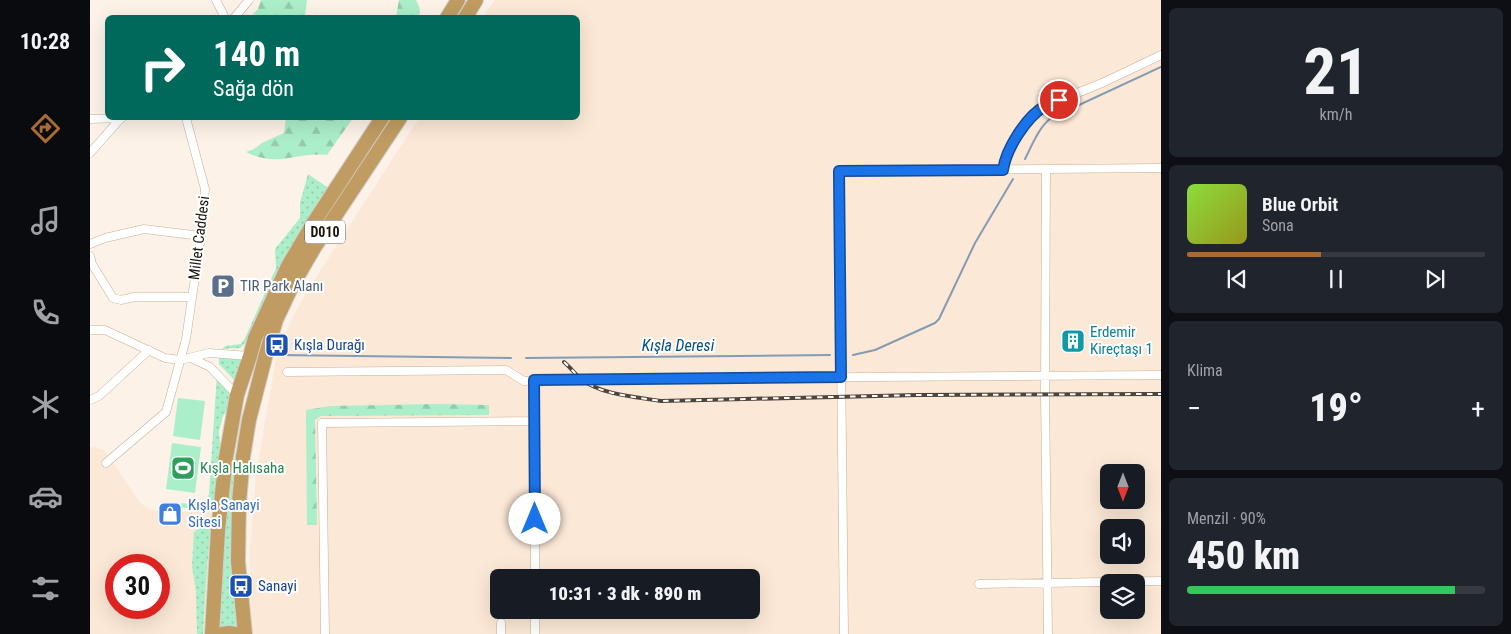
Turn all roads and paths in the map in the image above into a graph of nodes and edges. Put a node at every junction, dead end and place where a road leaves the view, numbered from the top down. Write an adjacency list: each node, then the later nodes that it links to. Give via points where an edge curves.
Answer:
1 (216, 0): 5 (street)
2 (249, 0): 6 (street)
3 (458, 0): 7 (highway)
4 (476, 0): 8 (highway)
5 (224, 15)
6 (236, 15)
7 (449, 15)
8 (467, 15)
9 (1161, 55): 18 (street, via 1045,106 1029,119 1007,155)
10 (90, 119): 11 (street)
11 (105, 119)
12 (120, 120): 16 (street)
13 (187, 120): 20 (street, Millet Caddesi, via 205,189)
14 (381, 120): 27 (highway, D010, via 288,266)
15 (399, 120): 48 (highway, D010, via 314,248 276,320 242,457 238,561)
16 (90, 153)
17 (1161, 168): 19 (street)
18 (1003, 170): 19 (street); 33 (street, via 839,171)
19 (1046, 170): 32 (street)
20 (201, 236): 21 (street, via 144,228); 24 (street, Millet Caddesi)
21 (90, 244)
22 (90, 256): 23 (street)
23 (91, 265): 24 (street, via 113,298)
24 (192, 297): 29 (street, Millet Caddesi)
25 (90, 330): 26 (street, via 105,330)
26 (150, 350): 29 (street, via 165,358); 36 (street, via 99,396)
27 (250, 356): 28 (street, via 209,353); 35 (highway, D010)
28 (191, 358): 29 (street); 35 (street, via 210,367)
29 (180, 360): 38 (street, Millet Caddesi, via 166,412)
30 (287, 372): 34 (street, via 506,370 524,381)
31 (1161, 374): 32 (street)
32 (1046, 375): 33 (street); 41 (street)
33 (841, 377): 34 (street); 52 (street)
34 (534, 380): 37 (street)
35 (237, 395): 45 (highway, D010, via 219,511)
36 (90, 400)
37 (535, 421): 39 (street); 49 (street, via 322,423)
38 (106, 462)
39 (535, 569)
40 (1161, 581): 41 (street)
41 (1048, 582): 42 (street); 53 (street)
42 (979, 584)
43 (535, 619): 51 (street)
44 (501, 623): 50 (street)
45 (212, 634)
46 (222, 634): 47 (highway)
47 (234, 634)
48 (245, 634)
49 (325, 634)
50 (501, 634)
51 (535, 634)
52 (844, 634)
53 (1048, 634)

